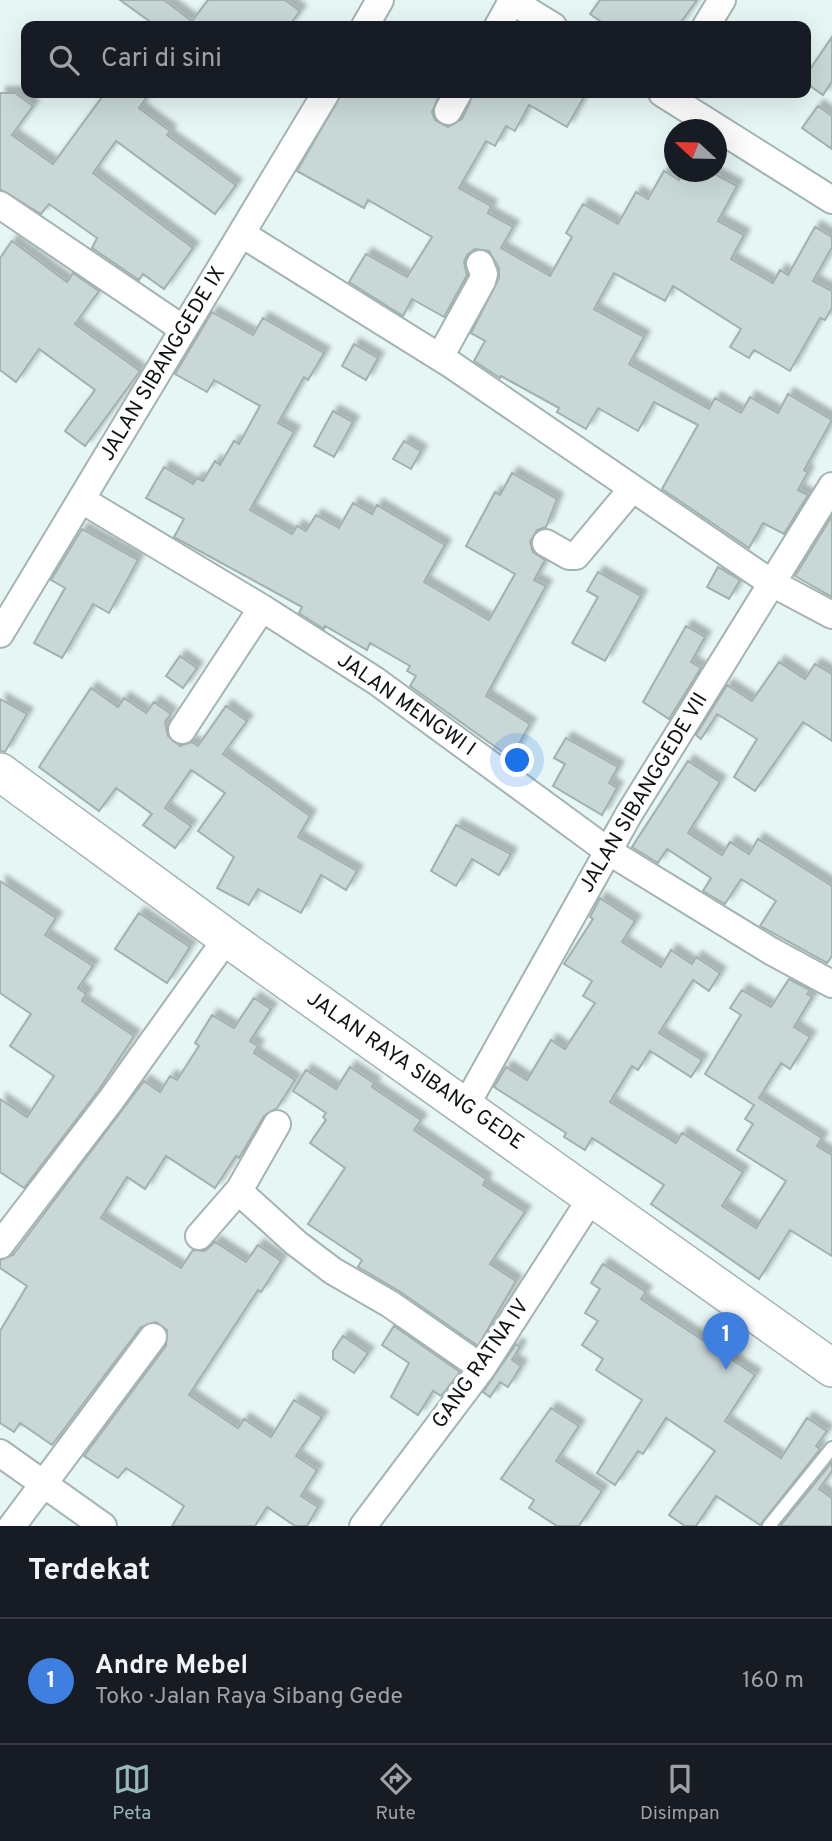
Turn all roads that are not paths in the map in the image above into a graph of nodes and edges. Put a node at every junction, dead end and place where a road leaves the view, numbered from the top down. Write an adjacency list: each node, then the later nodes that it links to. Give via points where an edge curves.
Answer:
1 (380, 0): 4 (street)
2 (722, 0): 7 (street)
3 (511, 1): 5 (street); 6 (street)
4 (368, 21)
5 (501, 21)
6 (545, 21)
7 (709, 21)
8 (323, 98): 12 (street, JALAN SIBANGGEDE IX)
9 (672, 98): 10 (street)
10 (832, 200)
11 (0, 205): 14 (street)
12 (242, 234): 14 (street, JALAN SIBANGGEDE IX); 15 (street)
13 (480, 264): 15 (street, via 482,281)
14 (183, 328): 18 (street, JALAN SIBANGGEDE IX)
15 (440, 357): 17 (street)
16 (832, 486): 20 (street, JALAN SIBANGGEDE VII)
17 (632, 489): 19 (street, via 576,556); 20 (street)
18 (82, 500): 21 (street, JALAN MENGWI I); 23 (street, JALAN SIBANGGEDE IX)
19 (546, 543)
20 (771, 582): 22 (street); 26 (street, JALAN SIBANGGEDE VII)
21 (262, 608): 24 (street); 26 (street, JALAN MENGWI I, via 376,681)
22 (832, 615)
23 (0, 635)
24 (182, 730)
25 (0, 772): 27 (main road, JALAN RAYA SIBANG GEDE)
26 (608, 852): 28 (street, JALAN MENGWI I); 29 (street, JALAN SIBANGGEDE VII)
27 (227, 938): 29 (main road, JALAN RAYA SIBANG GEDE); 34 (street)
28 (832, 984)
29 (466, 1105): 32 (main road, JALAN RAYA SIBANG GEDE)
30 (277, 1124): 31 (street)
31 (240, 1189): 33 (street); 37 (street, via 324,1264)
32 (592, 1198): 36 (main road, JALAN RAYA SIBANG GEDE); 37 (street, GANG RATNA IV)
33 (200, 1236)
34 (0, 1245)
35 (153, 1337): 40 (street)
36 (832, 1367)
37 (482, 1368): 43 (street, GANG RATNA IV)
38 (832, 1448): 44 (lane)
39 (0, 1453): 40 (street)
40 (42, 1482): 41 (street); 42 (street)
41 (12, 1526)
42 (103, 1526)
43 (363, 1526)
44 (769, 1526)

